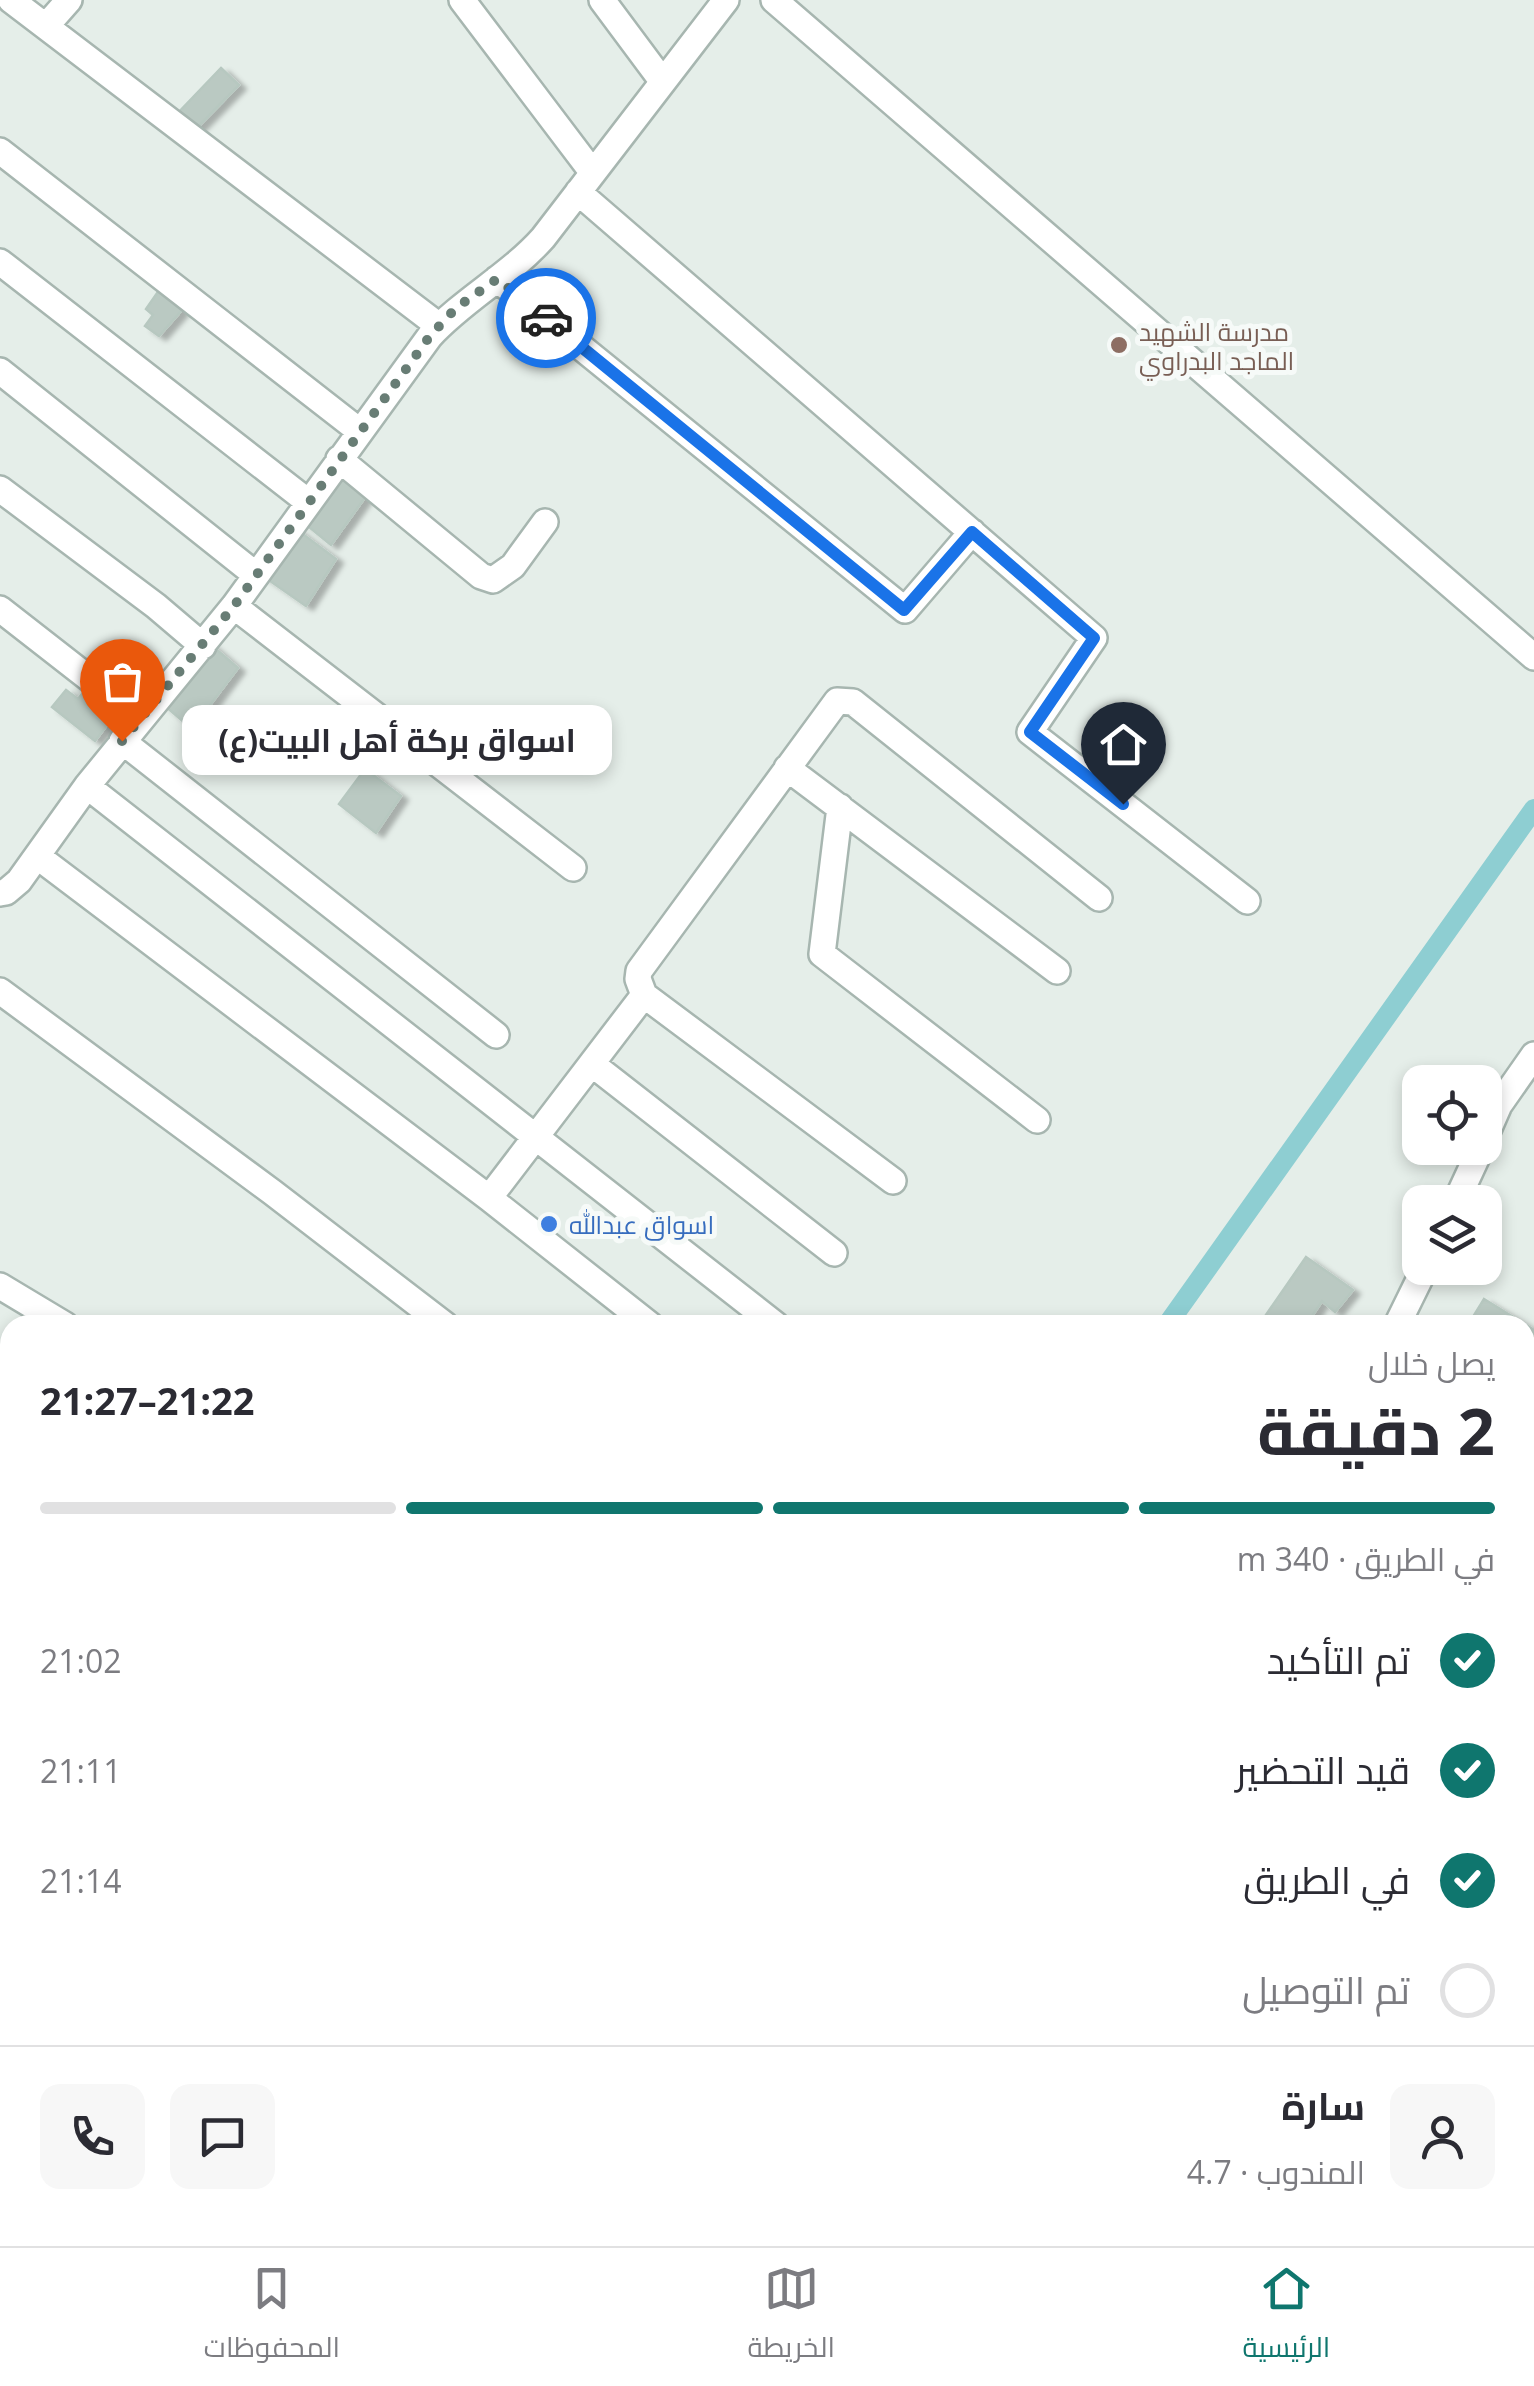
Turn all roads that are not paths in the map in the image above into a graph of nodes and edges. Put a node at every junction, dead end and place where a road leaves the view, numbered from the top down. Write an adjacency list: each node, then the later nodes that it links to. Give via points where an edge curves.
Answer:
1 (11, 0): 7 (street)
2 (68, 0): 7 (street)
3 (462, 0): 10 (street)
4 (602, 0): 8 (street)
5 (726, 0): 8 (street)
6 (774, 0): 25 (street)
7 (46, 26): 13 (street)
8 (663, 82): 10 (street)
9 (0, 151): 15 (street)
10 (586, 183): 12 (street, via 522,262); 20 (street)
11 (0, 262): 18 (street)
12 (497, 279): 13 (street); 20 (street, via 904,610)
13 (438, 326): 16 (street)
14 (0, 371): 21 (street)
15 (354, 426)
16 (339, 459): 18 (street); 19 (street, via 493,580 513,566)
17 (0, 489): 24 (street)
18 (308, 501): 21 (street)
19 (545, 522)
20 (972, 532): 35 (street, via 1094,638 1030,732)
21 (256, 574): 22 (street)
22 (234, 606): 24 (street); 32 (street)
23 (0, 609): 26 (street)
24 (202, 646): 26 (street)
25 (1534, 657)
26 (141, 719): 27 (street)
27 (122, 741): 29 (street); 39 (street)
28 (787, 768): 30 (street); 34 (street, via 830,707 852,702); 38 (street, via 639,971)
29 (87, 786): 31 (street); 44 (street)
30 (840, 808): 36 (street); 43 (street, via 822,954)
31 (37, 856): 33 (street); 46 (street)
32 (573, 868)
33 (0, 893)
34 (1098, 898)
35 (1247, 900)
36 (1057, 971)
37 (0, 992): 51 (street)
38 (644, 995): 41 (street); 45 (street)
39 (496, 1035)
40 (1534, 1055): 42 (street)
41 (592, 1064): 44 (street); 47 (street)
42 (1502, 1101)
43 (1037, 1120)
44 (536, 1137): 46 (street); 53 (street)
45 (893, 1181)
46 (490, 1198): 52 (street)
47 (834, 1253)
48 (1417, 1285): 54 (street)
49 (0, 1286): 50 (street)
50 (48, 1315)
51 (432, 1315)
52 (637, 1315)
53 (763, 1315)
54 (1402, 1315)

